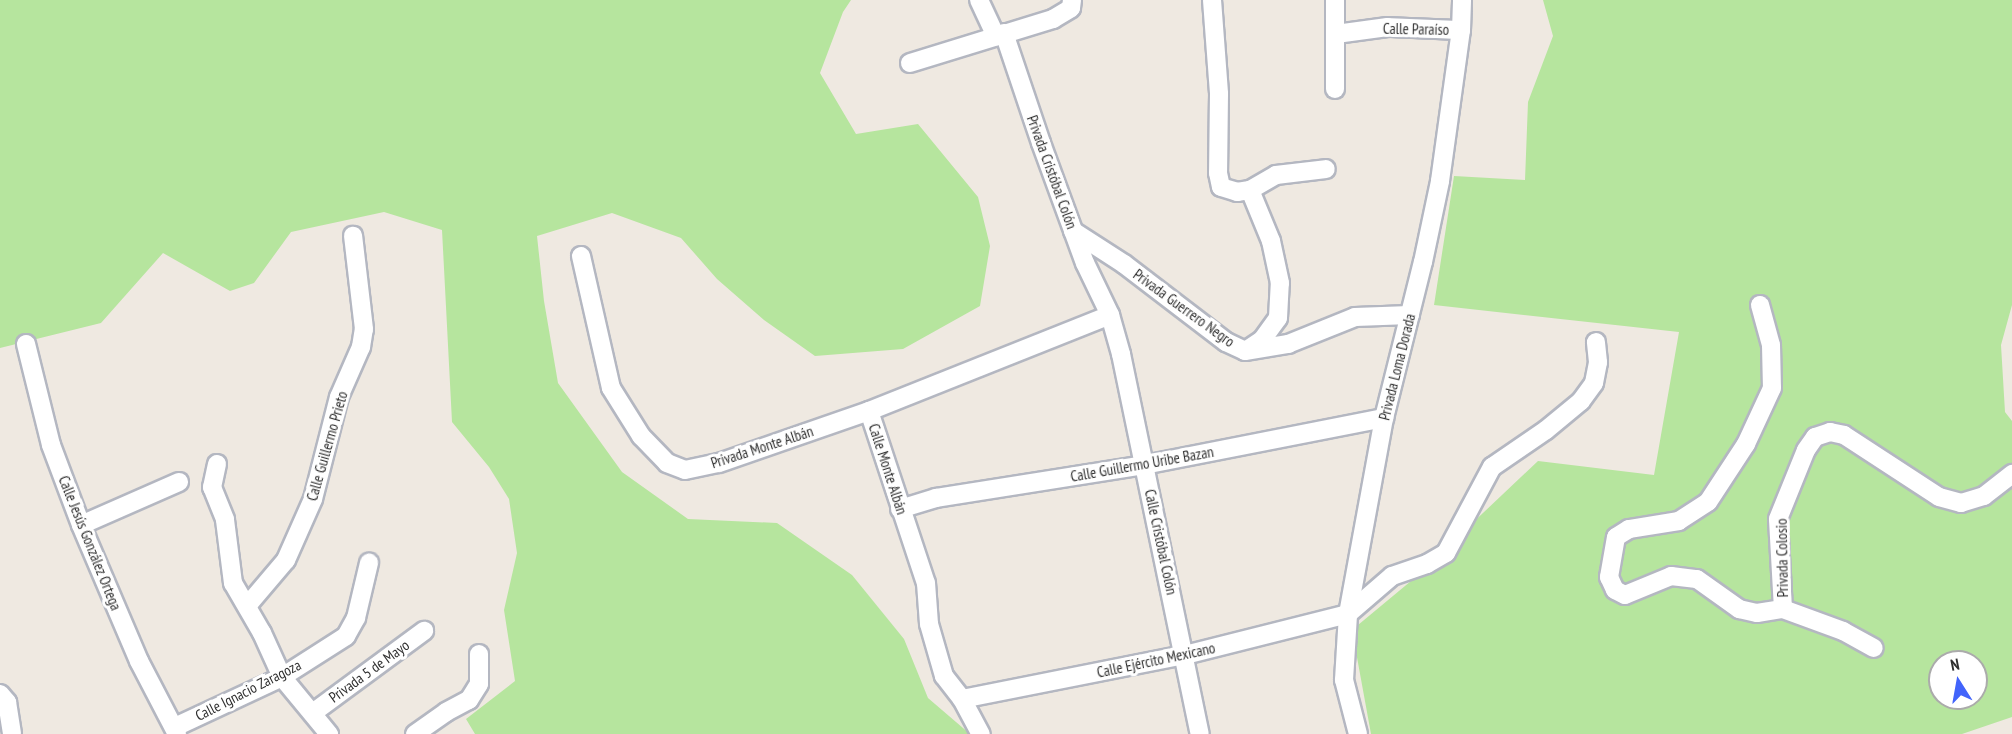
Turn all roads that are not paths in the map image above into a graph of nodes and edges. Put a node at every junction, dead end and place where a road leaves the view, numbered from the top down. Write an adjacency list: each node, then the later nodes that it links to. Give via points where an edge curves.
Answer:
1 (979, 0): 8 (street, Privada Cristóbal Colón)
2 (1072, 0): 8 (street, via 1071,8 1053,19)
3 (1212, 0): 12 (street, via 1219,94 1218,173 1221,187 1237,192)
4 (1335, 0): 7 (street)
5 (1462, 0): 6 (street, Privada Loma Dorada)
6 (1461, 30): 7 (street, Calle Paraíso, via 1388,27); 18 (street, Privada Loma Dorada, via 1440,181)
7 (1336, 34): 10 (street)
8 (1000, 35): 9 (street); 13 (street, Privada Cristóbal Colón)
9 (910, 63)
10 (1335, 89)
11 (1326, 169): 12 (street, via 1276,175)
12 (1250, 190): 21 (street, via 1271,241 1280,283 1278,318 1262,340)
13 (1073, 231): 17 (street, Privada Cristóbal Colón); 21 (street, Privada Guerrero Negro, via 1124,264 1226,342)
14 (353, 236): 31 (street, Calle Guillermo Prieto, via 364,328 361,347 339,397 313,499 286,560)
15 (581, 256): 22 (street, Privada Monte Albán, via 611,388 641,436 667,463 685,470 719,463)
16 (1761, 304): 32 (street, Privada Colosio, via 1771,345 1772,388 1746,444 1708,502 1679,521 1629,529 1616,537 1609,577 1615,590 1625,595 1671,576 1698,579 1739,609 1757,614)
17 (1110, 315): 22 (street, Calle Monte Albán); 25 (street, Calle Cristóbal Colón)
18 (1410, 315): 21 (street, Privada Guerrero Negro, via 1371,315 1337,323 1288,344); 23 (street, Privada Loma Dorada)
19 (1596, 342): 33 (street, via 1594,383 1581,401 1546,430 1492,467 1446,553 1392,576)
20 (26, 344): 29 (street, Calle Jesús González Ortega, via 51,445)
21 (1245, 351)
22 (869, 411): 28 (street, Calle Monte Albán)
23 (1384, 418): 25 (street, Calle Guillermo Uribe Bazan); 33 (street, Privada Loma Dorada)
24 (217, 465): 31 (street, via 212,487 225,520 233,583)
25 (1144, 465): 28 (street, Calle Guillermo Uribe Bazan, via 936,498); 37 (street, Calle Cristóbal Colón)
26 (2012, 474): 32 (street, Privada Colosio, via 1984,496 1961,503 1939,496 1844,435 1830,432 1815,437 1790,484 1778,519)
27 (179, 482): 29 (street)
28 (900, 509): 40 (street, Calle Monte Albán, via 926,583 929,624 944,676)
29 (81, 525): 42 (street, Calle Jesús González Ortega, via 139,661)
30 (369, 563): 38 (street, Calle Ignacio Zaragoza, via 356,618 346,636)
31 (247, 606): 38 (street)
32 (1783, 609): 35 (street, via 1844,631)
33 (1348, 614): 37 (street, Calle Ejército Mexicano); 48 (street, Privada Loma Dorada, via 1344,680)
34 (424, 632): 41 (street, Privada 5 de Mayo)
35 (1874, 648)
36 (479, 654): 45 (street, via 479,684 469,700)
37 (1185, 655): 40 (street, Calle Ejército Mexicano); 47 (street, Calle Cristóbal Colón)
38 (282, 677): 41 (street); 42 (street, Calle Ignacio Zaragoza)
39 (0, 694): 43 (street, via 7,702)
40 (962, 699): 46 (street, Calle Monte Albán)
41 (314, 712): 44 (street)
42 (176, 730)
43 (12, 734)
44 (329, 734)
45 (415, 734)
46 (981, 734)
47 (1200, 734)
48 (1358, 734)

